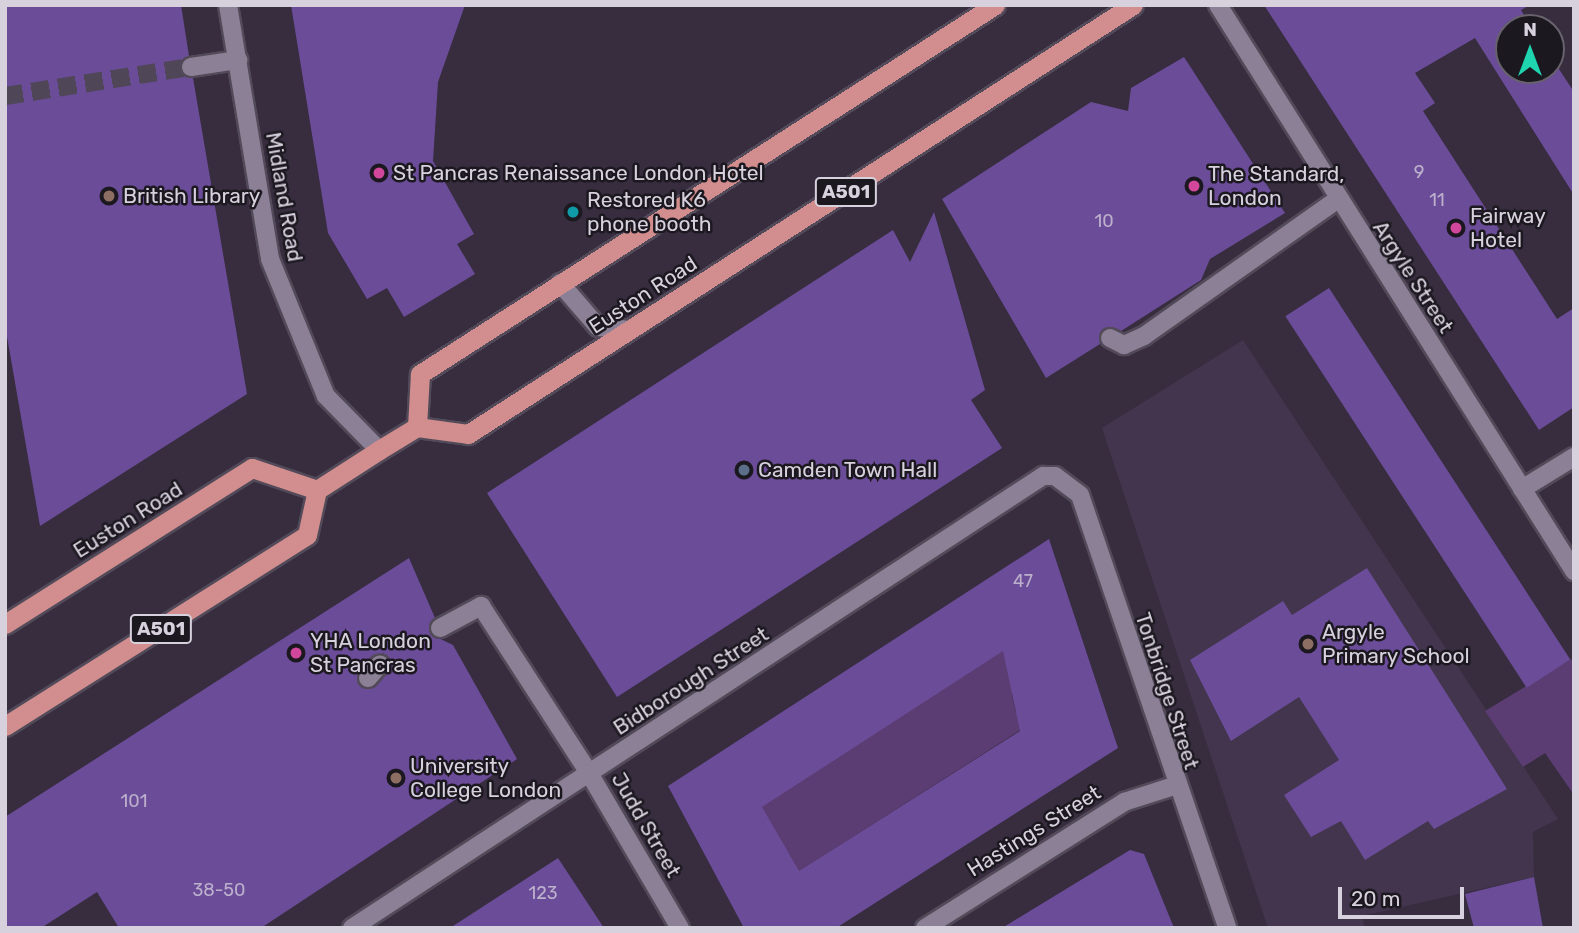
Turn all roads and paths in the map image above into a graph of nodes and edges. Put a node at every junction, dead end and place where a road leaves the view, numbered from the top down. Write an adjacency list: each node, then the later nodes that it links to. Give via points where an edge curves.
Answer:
1 (228, 5): 5 (street, Midland Road)
2 (995, 5): 8 (highway)
3 (1133, 5): 9 (highway, Euston Road / A501)
4 (1218, 5): 7 (street, Argyle Street)
5 (238, 60): 6 (street); 12 (street, Midland Road, via 262,224 281,292 326,396)
6 (191, 67)
7 (1337, 200): 10 (street, via 1144,336 1124,345); 15 (street, Argyle Street)
8 (560, 283): 9 (street, via 598,327); 11 (highway, via 420,373)
9 (631, 330): 11 (highway, Euston Road / A501, via 468,435)
10 (1110, 338)
11 (417, 427): 12 (highway)
12 (379, 450): 16 (highway)
13 (1574, 457): 15 (street)
14 (1055, 476): 21 (street, Bidborough Street, via 1043,476); 22 (street, Tonbridge Street, via 1080,495)
15 (1522, 489): 17 (street, Argyle Street)
16 (317, 490): 18 (highway, Euston Road, via 252,468); 20 (highway, A501, via 307,535)
17 (1574, 571)
18 (5, 624)
19 (440, 628): 21 (street, Judd Street, via 481,606)
20 (5, 726)
21 (589, 773): 23 (street, Bidborough Street); 24 (street, Judd Street)
22 (1174, 786): 25 (street, Hastings Street, via 1124,802); 26 (street, Tonbridge Street)
23 (352, 928)
24 (680, 928)
25 (925, 928)
26 (1227, 928)

